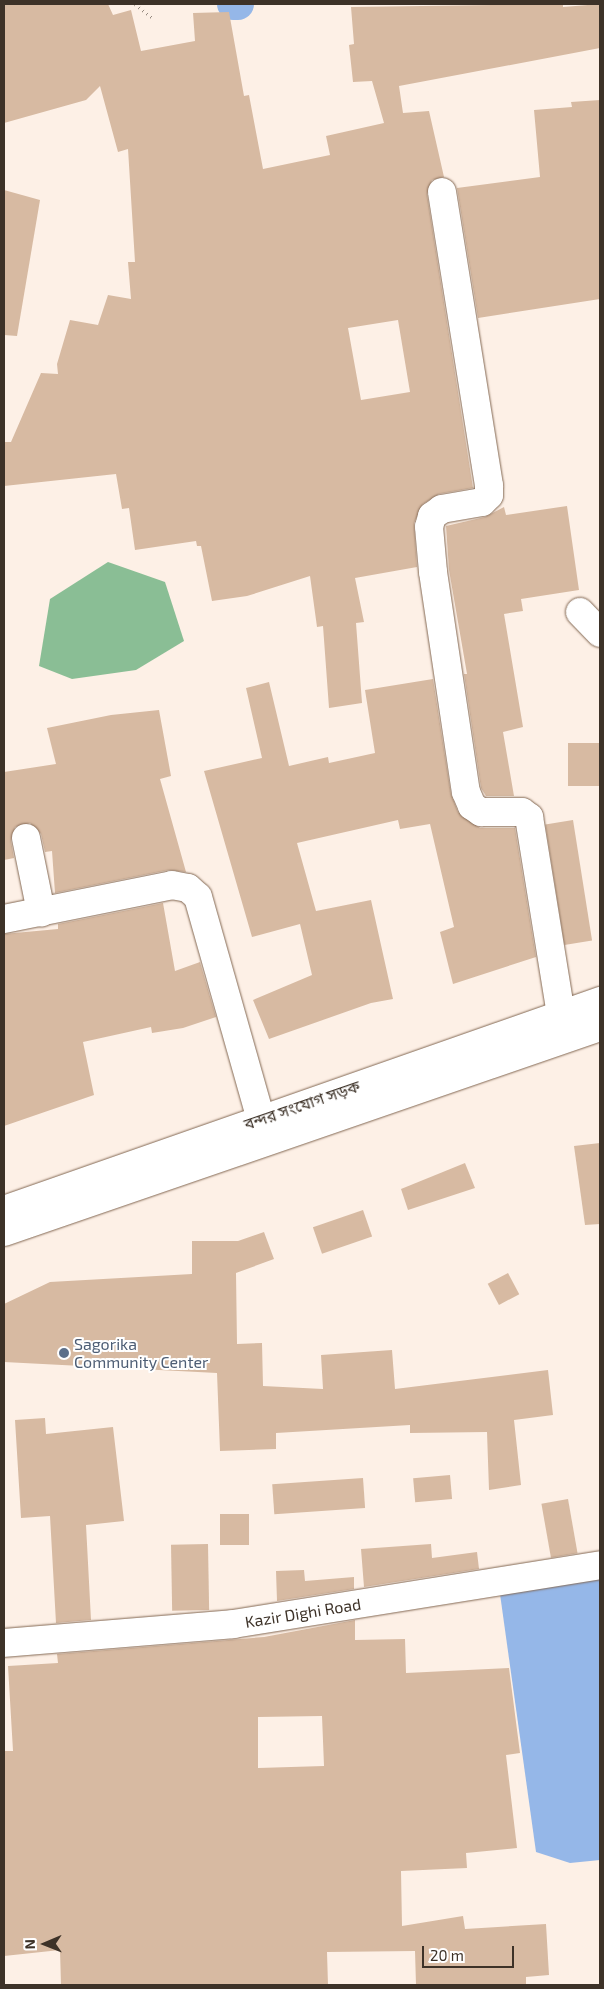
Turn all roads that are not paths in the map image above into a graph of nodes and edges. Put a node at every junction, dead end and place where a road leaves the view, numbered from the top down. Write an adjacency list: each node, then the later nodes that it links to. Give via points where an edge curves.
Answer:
1 (442, 192): 8 (main road, via 489,495 482,502 442,509 432,516 429,527 432,572 466,792 472,806 482,812 522,812 529,817)
2 (580, 612): 3 (main road)
3 (600, 633)
4 (26, 838): 5 (main road)
5 (41, 912): 6 (main road); 10 (main road, via 172,886 188,888 198,897)
6 (4, 919)
7 (600, 1001): 8 (main road, বন্দর সংযোগ সড়ক)
8 (561, 1014): 10 (main road, বন্দর সংযোগ সড়ক)
9 (600, 1028): 12 (main road, বন্দর সংযোগ সড়ক)
10 (261, 1120): 11 (main road, বন্দর সংযোগ সড়ক)
11 (4, 1210)
12 (4, 1232)
13 (600, 1565): 14 (main road, Kazir Dighi Road, via 233,1624)
14 (4, 1643)

